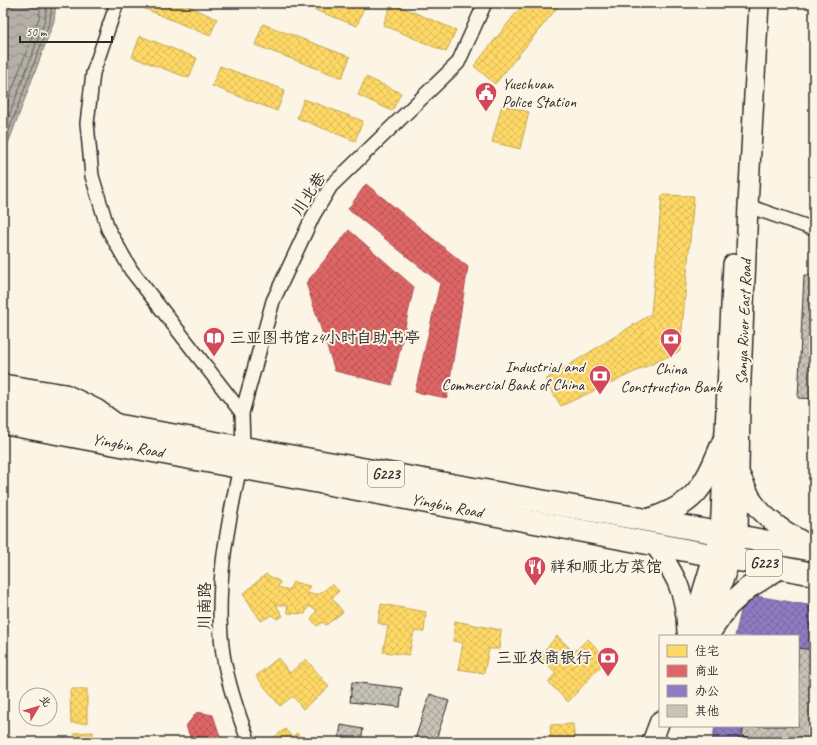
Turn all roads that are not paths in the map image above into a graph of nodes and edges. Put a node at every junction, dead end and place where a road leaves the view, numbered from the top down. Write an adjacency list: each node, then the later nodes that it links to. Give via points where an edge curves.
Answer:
1 (117, 3): 9 (street, via 92,73 87,123 96,191 108,229 131,270)
2 (485, 3): 9 (street, 川北巷, via 458,63 331,186 313,216 273,301)
3 (746, 3): 13 (main road, Sanya River East Road)
4 (759, 3): 5 (main road, Sanya River East Road)
5 (748, 206): 6 (street); 15 (main road, Sanya River East Road)
6 (814, 229)
7 (3, 385): 12 (main road, via 66,395)
8 (3, 405): 10 (highway, G223)
9 (242, 413): 14 (street, 川北巷)
10 (33, 419): 11 (highway, G223); 12 (highway, Yingbin Road / G223); 14 (highway, Yingbin Road / G223)
11 (3, 423)
12 (118, 426): 14 (highway, Yingbin Road / G223)
13 (725, 437): 16 (main road, via 708,477 698,492 669,513); 17 (main road, Sanya River East Road)
14 (241, 458): 16 (highway, Yingbin Road / G223); 18 (highway, Yingbin Road / G223); 29 (street, 川南路, via 228,524 220,594 223,654 237,710)
15 (739, 472): 17 (main road, Sanya River East Road); 19 (main road, via 753,500 767,516)
16 (647, 520): 17 (highway, Yingbin Road / G223)
17 (729, 535): 19 (highway, Yingbin Road / G223); 20 (main road, Sanya River East Road)
18 (655, 545): 20 (highway, Yingbin Road / G223); 23 (main road, via 673,571 682,590)
19 (814, 549)
20 (723, 557): 21 (highway, Yingbin Road / G223); 24 (main road, Sanya River East Road); 25 (main road, Sanya River East Road)
21 (781, 567): 22 (highway, Yingbin Road / G223); 26 (main road, via 748,588 728,606)
22 (814, 574)
23 (688, 635)
24 (688, 635)
25 (705, 635)
26 (706, 635)
27 (659, 724): 30 (main road)
28 (671, 727): 31 (main road)
29 (249, 742)
30 (652, 742)
31 (666, 742)

